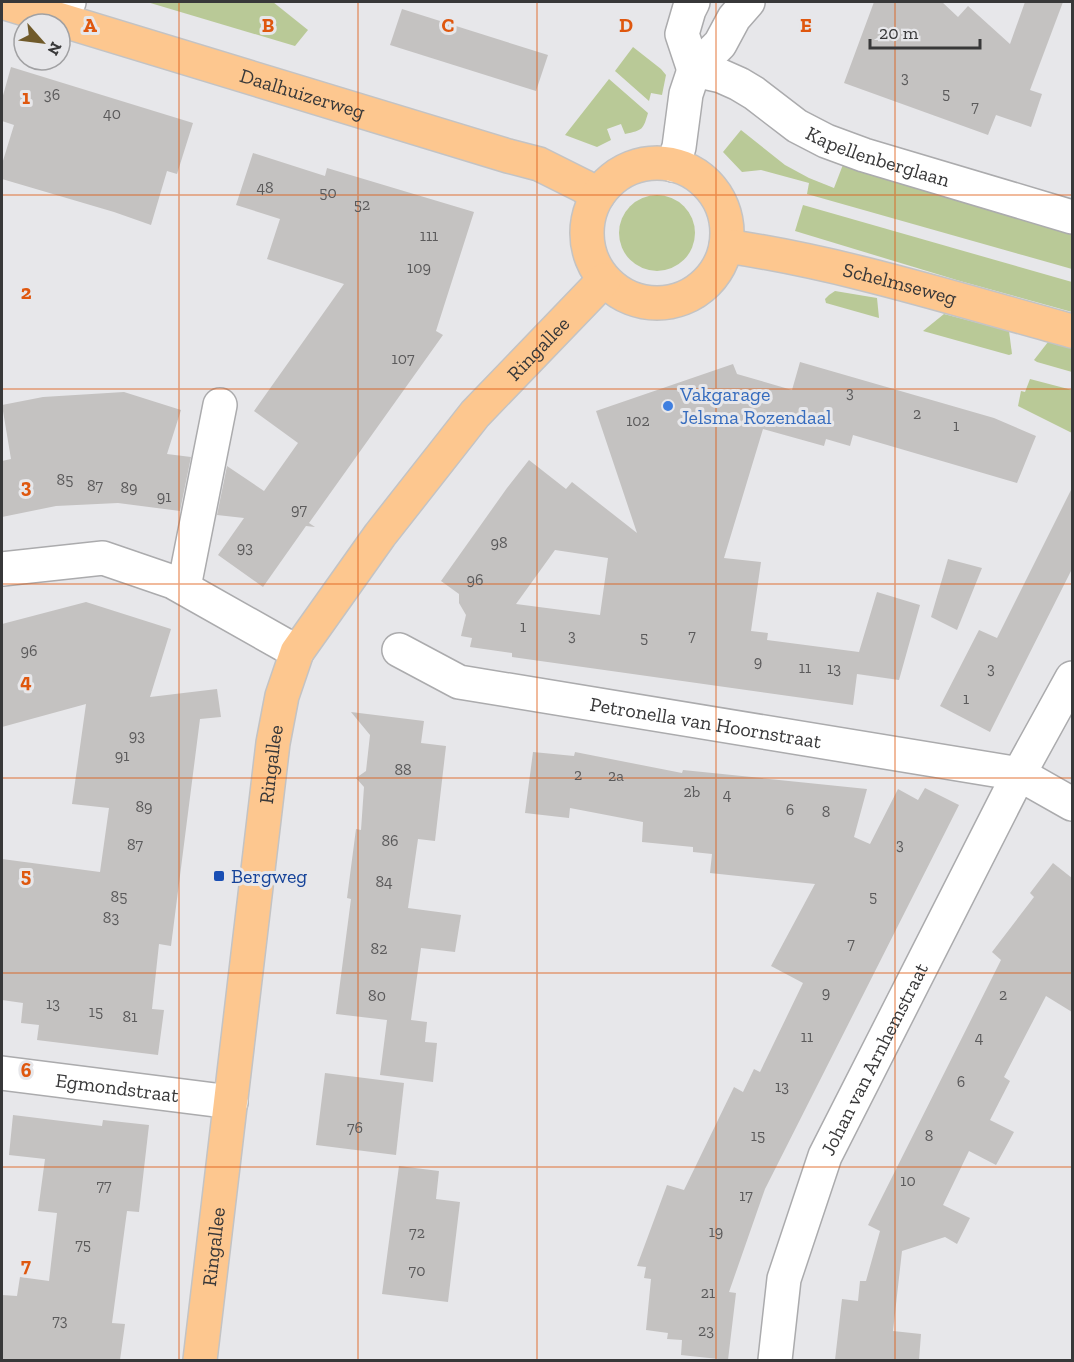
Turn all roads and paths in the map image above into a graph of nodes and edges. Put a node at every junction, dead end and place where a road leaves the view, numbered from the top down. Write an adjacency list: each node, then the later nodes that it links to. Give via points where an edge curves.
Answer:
1 (2, 2): 4 (main road, Daalhuizerweg)
2 (693, 2): 5 (street, via 682,34)
3 (748, 2): 5 (street, via 720,44)
4 (62, 10): 7 (main road, Daalhuizerweg, via 539,164)
5 (694, 70): 6 (street); 8 (street, Kapellenberglaan, via 739,84 797,126 826,141)
6 (673, 165): 7 (main road, via 650,164 625,170); 9 (main road, via 701,179 712,190 721,204)
7 (598, 195): 10 (main road, via 587,228 593,263)
8 (1072, 216)
9 (726, 246): 10 (main road, via 705,283 677,302 637,300 620,294); 11 (main road, Schelmseweg, via 830,266)
10 (604, 280): 16 (main road, Ringallee, via 475,414 380,535)
11 (1072, 331)
12 (220, 405): 14 (street)
13 (2, 569): 14 (street, via 103,558)
14 (184, 588): 16 (street)
15 (399, 650): 18 (street, Petronella van Hoornstraat, via 459,682)
16 (297, 652): 21 (main road, Ringallee, via 282,696 273,743)
17 (1072, 678): 18 (street, Johan van Arnhemstraat)
18 (1019, 774): 19 (street); 23 (street, Johan van Arnhemstraat, via 825,1156 784,1279)
19 (1072, 804)
20 (2, 1073): 21 (street, Egmondstraat)
21 (231, 1102): 22 (main road, Ringallee)
22 (200, 1360)
23 (775, 1360)

